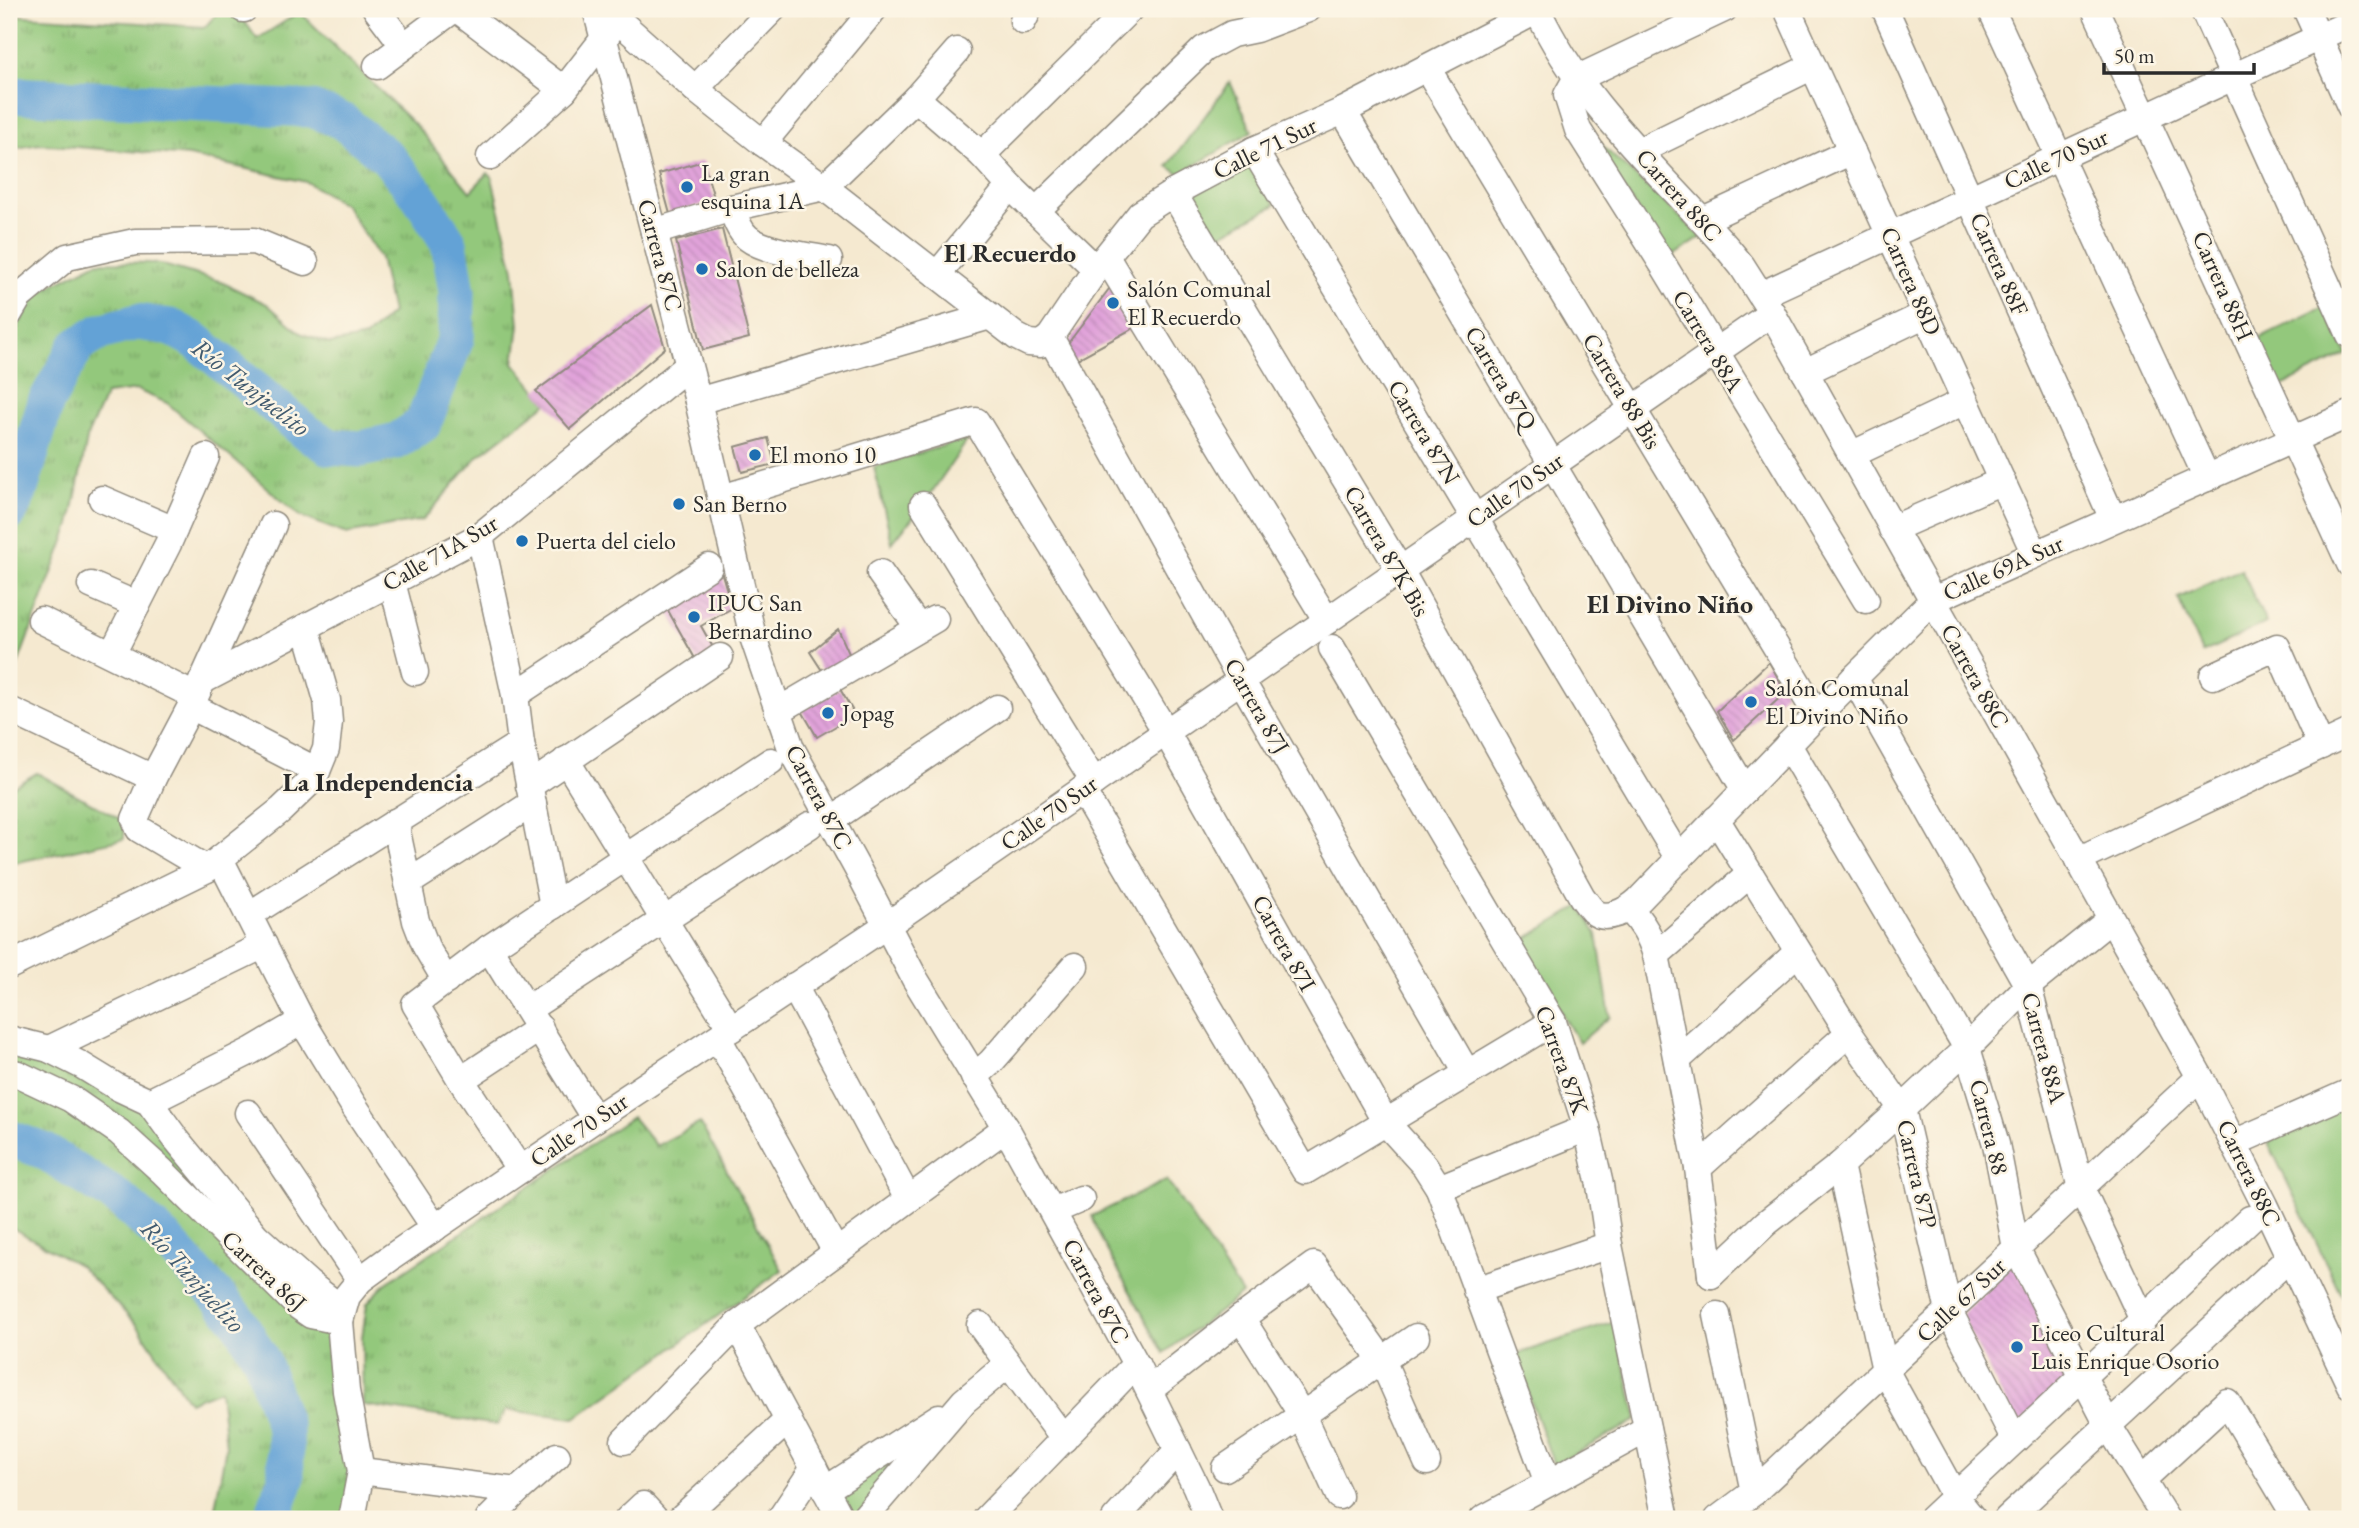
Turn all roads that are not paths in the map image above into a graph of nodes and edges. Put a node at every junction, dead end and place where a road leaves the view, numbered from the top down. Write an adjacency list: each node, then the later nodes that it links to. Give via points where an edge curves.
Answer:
1 (376, 9): 18 (street)
2 (455, 9): 18 (street); 26 (street)
3 (773, 9): 25 (street)
4 (874, 9): 31 (street)
5 (1130, 9): 35 (street)
6 (1308, 9): 43 (street, via 1232,34 1204,49)
7 (1538, 9): 22 (street, Calle 71 Sur); 24 (street, Carrera 88C)
8 (1724, 9): 24 (street)
9 (1787, 9): 21 (street, Carrera 88D)
10 (1885, 9): 41 (street, Carrera 88F)
11 (1991, 9): 37 (street)
12 (2095, 9): 30 (street, Carrera 88H)
13 (2203, 9): 23 (street)
14 (2306, 9): 17 (street)
15 (612, 18): 25 (street); 26 (street); 45 (street, Carrera 87C)
16 (2350, 23): 17 (street, Calle 70 Sur)
17 (2320, 37): 23 (street, Calle 70 Sur); 28 (street)
18 (404, 46): 20 (street)
19 (957, 51): 27 (street)
20 (377, 66)
21 (1813, 66): 33 (street); 34 (street, Carrera 88D)
22 (1426, 68): 29 (street, Calle 71 Sur); 62 (street, Carrera 88 Bis)
23 (2234, 77): 30 (street, Calle 70 Sur); 55 (street)
24 (1576, 79): 33 (street, Carrera 88C); 57 (street, Carrera 88A, via 1567,95 1578,130)
25 (695, 89): 31 (street)
26 (564, 90): 36 (street)
27 (916, 97): 35 (street); 39 (street)
28 (2350, 106)
29 (1343, 111): 32 (street, Calle 71 Sur); 67 (street, Carrera 87Q)
30 (2146, 117): 37 (street, Calle 70 Sur); 64 (street, Carrera 88H)
31 (763, 143): 39 (street)
32 (1254, 150): 40 (street, Calle 71 Sur); 73 (street, Carrera 87N)
33 (1640, 151): 44 (street, Carrera 88C)
34 (1852, 151): 44 (street); 46 (street, Carrera 88D)
35 (982, 155): 38 (street)
36 (490, 157)
37 (2060, 157): 41 (street, Calle 70 Sur); 68 (street)
38 (1010, 186): 43 (street); 50 (street)
39 (824, 187): 42 (street); 50 (street)
40 (1173, 193): 49 (street, Calle 71 Sur, via 1140,214); 82 (street, Carrera 87K Bis)
41 (1970, 198): 46 (street, Calle 70 Sur); 74 (street, Carrera 88F)
42 (732, 208): 45 (street); 47 (street, via 746,237 755,242)
43 (1036, 211): 49 (street)
44 (1703, 220): 51 (street, Carrera 88C, via 1742,266)
45 (654, 232): 58 (street, Carrera 87C)
46 (1890, 236): 51 (street, Calle 70 Sur); 53 (street, Carrera 88D)
47 (829, 260)
48 (305, 262): 52 (street, via 254,241 135,243 67,257)
49 (1101, 263): 56 (street, Calle 71 Sur); 90 (street)
50 (937, 275): 54 (street)
51 (1766, 304): 57 (street, Calle 70 Sur); 59 (street, Carrera 88C)
52 (10, 308)
53 (1926, 314): 59 (street); 61 (street, Carrera 88D)
54 (990, 316): 56 (street, via 1017,337); 60 (street)
55 (2350, 335)
56 (1046, 341): 98 (street, Carrera 87J)
57 (1715, 352): 62 (street, Calle 70 Sur); 86 (street, Carrera 88A)
58 (688, 366): 60 (street, Carrera 87C); 78 (street, Calle 71A Sur)
59 (1805, 372): 65 (street, Carrera 88C)
60 (698, 401): 70 (street, Carrera 87C)
61 (1965, 401): 65 (street); 69 (street, Carrera 88D)
62 (1633, 409): 67 (street, Calle 70 Sur); 104 (street, Carrera 88 Bis)
63 (2350, 414): 64 (street, Calle 69A Sur)
64 (2293, 439): 68 (street, Calle 69A Sur); 80 (street, Carrera 88H)
65 (1851, 454): 76 (street, Carrera 88C)
66 (206, 457): 77 (street)
67 (1553, 464): 73 (street, Calle 70 Sur); 115 (street, Carrera 87Q)
68 (2207, 478): 74 (street, Calle 69A Sur)
69 (2002, 481): 76 (street); 79 (street, Carrera 88D)
70 (723, 498): 102 (street, Carrera 87C, via 753,637); 105 (street, Carrera 87I, via 976,421)
71 (103, 499): 77 (street)
72 (923, 505): 114 (street)
73 (1475, 518): 82 (street, Calle 70 Sur); 121 (street, Carrera 87N)
74 (2113, 519): 79 (street, Calle 69A Sur)
75 (273, 525): 99 (street)
76 (1892, 529): 87 (street, Carrera 88C)
77 (174, 530): 88 (street)
78 (480, 536): 84 (street, Calle 71A Sur); 100 (street)
79 (2035, 554): 87 (street, Calle 69A Sur)
80 (2350, 564)
81 (709, 567): 100 (street)
82 (1400, 570): 90 (street, Calle 70 Sur); 127 (street, Carrera 87K Bis, via 1582,897 1594,913 1607,916)
83 (880, 573): 102 (street, via 927,623)
84 (392, 582): 91 (street, Calle 71A Sur); 95 (street)
85 (92, 585): 88 (street)
86 (1866, 600)
87 (1933, 600): 97 (street, Calle 69A Sur); 122 (street, Carrera 88C)
88 (137, 605): 93 (street)
89 (41, 620): 93 (street)
90 (1327, 621): 98 (street, Calle 70 Sur)
91 (306, 627): 99 (street, Calle 71A Sur); 112 (street, via 329,722 326,749)
92 (1332, 648): 143 (street, Carrera 87K)
93 (112, 654): 99 (street)
94 (720, 657): 110 (street)
95 (415, 672)
96 (2213, 676): 109 (street, via 2277,647)
97 (1854, 678): 104 (street, Calle 69A Sur); 140 (street, Carrera 88A)
98 (1241, 680): 105 (street, Calle 70 Sur); 151 (street, Carrera 87J)
99 (196, 694): 112 (street); 113 (street)
100 (514, 695): 107 (street)
101 (996, 708): 119 (street)
102 (778, 711): 119 (street, Carrera 87C)
103 (14, 712): 113 (street)
104 (1817, 715): 108 (street, Calle 69A Sur)
105 (1166, 732): 114 (street, Calle 70 Sur); 160 (street, Carrera 87I)
106 (2350, 732): 109 (street)
107 (521, 743): 116 (street); 118 (street)
108 (1788, 745): 115 (street, Calle 69A Sur); 147 (street, Carrera 88)
109 (2321, 746): 122 (street)
110 (566, 760): 116 (street); 120 (street)
111 (771, 761): 120 (street)
112 (317, 771): 123 (street, via 281,810)
113 (153, 778): 123 (street, via 135,819 139,829)
114 (1088, 786): 131 (street, Calle 70 Sur); 160 (street, via 1305,1171)
115 (1745, 790): 117 (street, Calle 69A Sur)
116 (531, 795): 125 (street); 126 (street)
117 (1716, 819): 121 (street, Calle 69A Sur); 124 (street, Carrera 87P)
118 (396, 822): 125 (street); 128 (street)
119 (821, 822): 130 (street); 131 (street, Carrera 87C)
120 (625, 858): 126 (street); 130 (street)
121 (1679, 859): 127 (street, Calle 69A Sur)
122 (2078, 860): 129 (street, Carrera 88C)
123 (214, 864): 128 (street); 136 (street)
124 (1750, 874): 134 (street, Carrera 87P); 135 (street)
125 (408, 883): 138 (street, via 426,947)
126 (553, 906): 133 (street)
127 (1629, 909): 135 (street, via 1649,934)
128 (248, 915): 132 (street)
129 (2111, 919): 140 (street); 153 (street, Carrera 88C)
130 (664, 920): 141 (street); 144 (street)
131 (887, 925): 139 (street, Calle 70 Sur); 152 (street, Carrera 87C)
132 (264, 946): 142 (street); 148 (street)
133 (489, 948): 138 (street); 141 (street)
134 (1798, 952): 145 (street, Carrera 87P); 149 (street)
135 (1656, 955): 149 (street)
136 (9, 965)
137 (1075, 965): 152 (street)
138 (446, 981): 154 (street, via 415,1004)
139 (794, 986): 144 (street, Calle 70 Sur); 169 (street)
140 (2028, 986): 147 (street); 168 (street, Carrera 88A)
141 (534, 1018): 154 (street); 159 (street)
142 (302, 1021): 156 (street); 173 (street)
143 (1553, 1022): 151 (street); 162 (street, Carrera 87K)
144 (725, 1033): 159 (street, Calle 70 Sur); 176 (street)
145 (1849, 1033): 157 (street, Carrera 87P); 165 (street)
146 (9, 1040): 148 (street)
147 (1968, 1048): 157 (street); 175 (street, Carrera 88, via 1996,1144)
148 (49, 1049): 156 (street)
149 (1677, 1060): 165 (street)
150 (12, 1070): 181 (street, Carrera 86J, via 71,1099 119,1132 298,1306 311,1315)
151 (1467, 1073): 160 (street)
152 (974, 1077): 161 (street, Carrera 87C)
153 (2200, 1077): 163 (street, Carrera 88C); 168 (street, Calle 67 Sur)
154 (461, 1080): 166 (street)
155 (2350, 1092): 163 (street)
156 (149, 1102): 181 (street, via 256,1236)
157 (1902, 1109): 164 (street); 180 (street, Carrera 87P)
158 (248, 1113): 178 (street)
159 (595, 1119): 166 (street, Calle 70 Sur)
160 (1386, 1123): 167 (street, Carrera 87I)
161 (1006, 1128): 169 (street); 171 (street, Carrera 87C)
162 (1587, 1128): 167 (street); 174 (street, Carrera 87K)
163 (2234, 1143): 177 (street, Carrera 88C)
164 (1840, 1165): 165 (street, via 1766,1223 1711,1275); 191 (street)
165 (1698, 1168)
166 (520, 1170): 173 (street, Calle 70 Sur)
167 (1439, 1188): 179 (street, Carrera 87I)
168 (2081, 1188): 175 (street, Calle 67 Sur); 184 (street, Carrera 88A)
169 (908, 1199): 176 (street)
170 (1081, 1199): 171 (street)
171 (1052, 1211): 190 (street, Carrera 87C)
172 (2250, 1219): 184 (street)
173 (435, 1228): 178 (street, Calle 70 Sur)
174 (1609, 1245): 179 (street); 199 (street, Carrera 87K)
175 (2016, 1248): 180 (street, Calle 67 Sur); 192 (street, Carrera 88)
176 (836, 1252): 185 (street)
177 (2290, 1257): 193 (street, Carrera 88C); 198 (street)
178 (360, 1280): 181 (street, Calle 70 Sur, via 347,1296)
179 (1476, 1290): 210 (street, Carrera 87I)
180 (1949, 1311): 191 (street, Calle 67 Sur); 201 (street, Carrera 87P)
181 (341, 1315): 207 (street, via 346,1391)
182 (1717, 1315): 212 (street)
183 (1241, 1318): 188 (street, via 1314,1265); 194 (street); 196 (street)
184 (2143, 1320): 192 (street)
185 (737, 1325): 197 (street); 202 (street)
186 (980, 1325): 189 (street)
187 (1416, 1337): 188 (street)
188 (1382, 1360): 196 (street); 205 (street)
189 (1008, 1364): 195 (street); 200 (street)
190 (1136, 1364): 194 (street, Carrera 87C); 200 (street)
191 (1885, 1370): 212 (street, Calle 67 Sur); 214 (street)
192 (2082, 1377): 198 (street, Carrera 88); 201 (street)
193 (2350, 1385)
194 (1149, 1390): 203 (street, Carrera 87C)
195 (964, 1401): 208 (street); 222 (street)
196 (1302, 1415): 206 (street); 213 (street)
197 (788, 1420): 208 (street); 219 (street)
198 (2108, 1425): 209 (street, Carrera 88); 230 (street)
199 (1647, 1429): 210 (street); 227 (street, Carrera 87K)
200 (1064, 1439): 223 (street)
201 (2015, 1440): 214 (street)
202 (624, 1441)
203 (1178, 1450): 224 (street); 225 (street, Carrera 87C)
204 (557, 1456): 211 (street)
205 (1427, 1462)
206 (1225, 1468)
207 (361, 1471): 211 (street); 217 (street)
208 (820, 1479): 220 (street); 221 (street)
209 (2142, 1480): 215 (street, Carrera 88); 231 (street, via 2227,1402)
210 (1548, 1483): 226 (street)
211 (517, 1491): 218 (street)
212 (1754, 1492): 216 (street, Calle 67 Sur)
213 (1339, 1496)
214 (1955, 1497): 228 (street); 229 (street)
215 (2158, 1516)
216 (1722, 1518)
217 (352, 1519)
218 (489, 1519)
219 (680, 1519)
220 (780, 1519)
221 (841, 1519)
222 (863, 1519)
223 (986, 1519)
224 (1115, 1519)
225 (1209, 1519)
226 (1485, 1519)
227 (1666, 1519)
228 (1931, 1519)
229 (1973, 1519)
230 (2007, 1519)
231 (2297, 1519)

